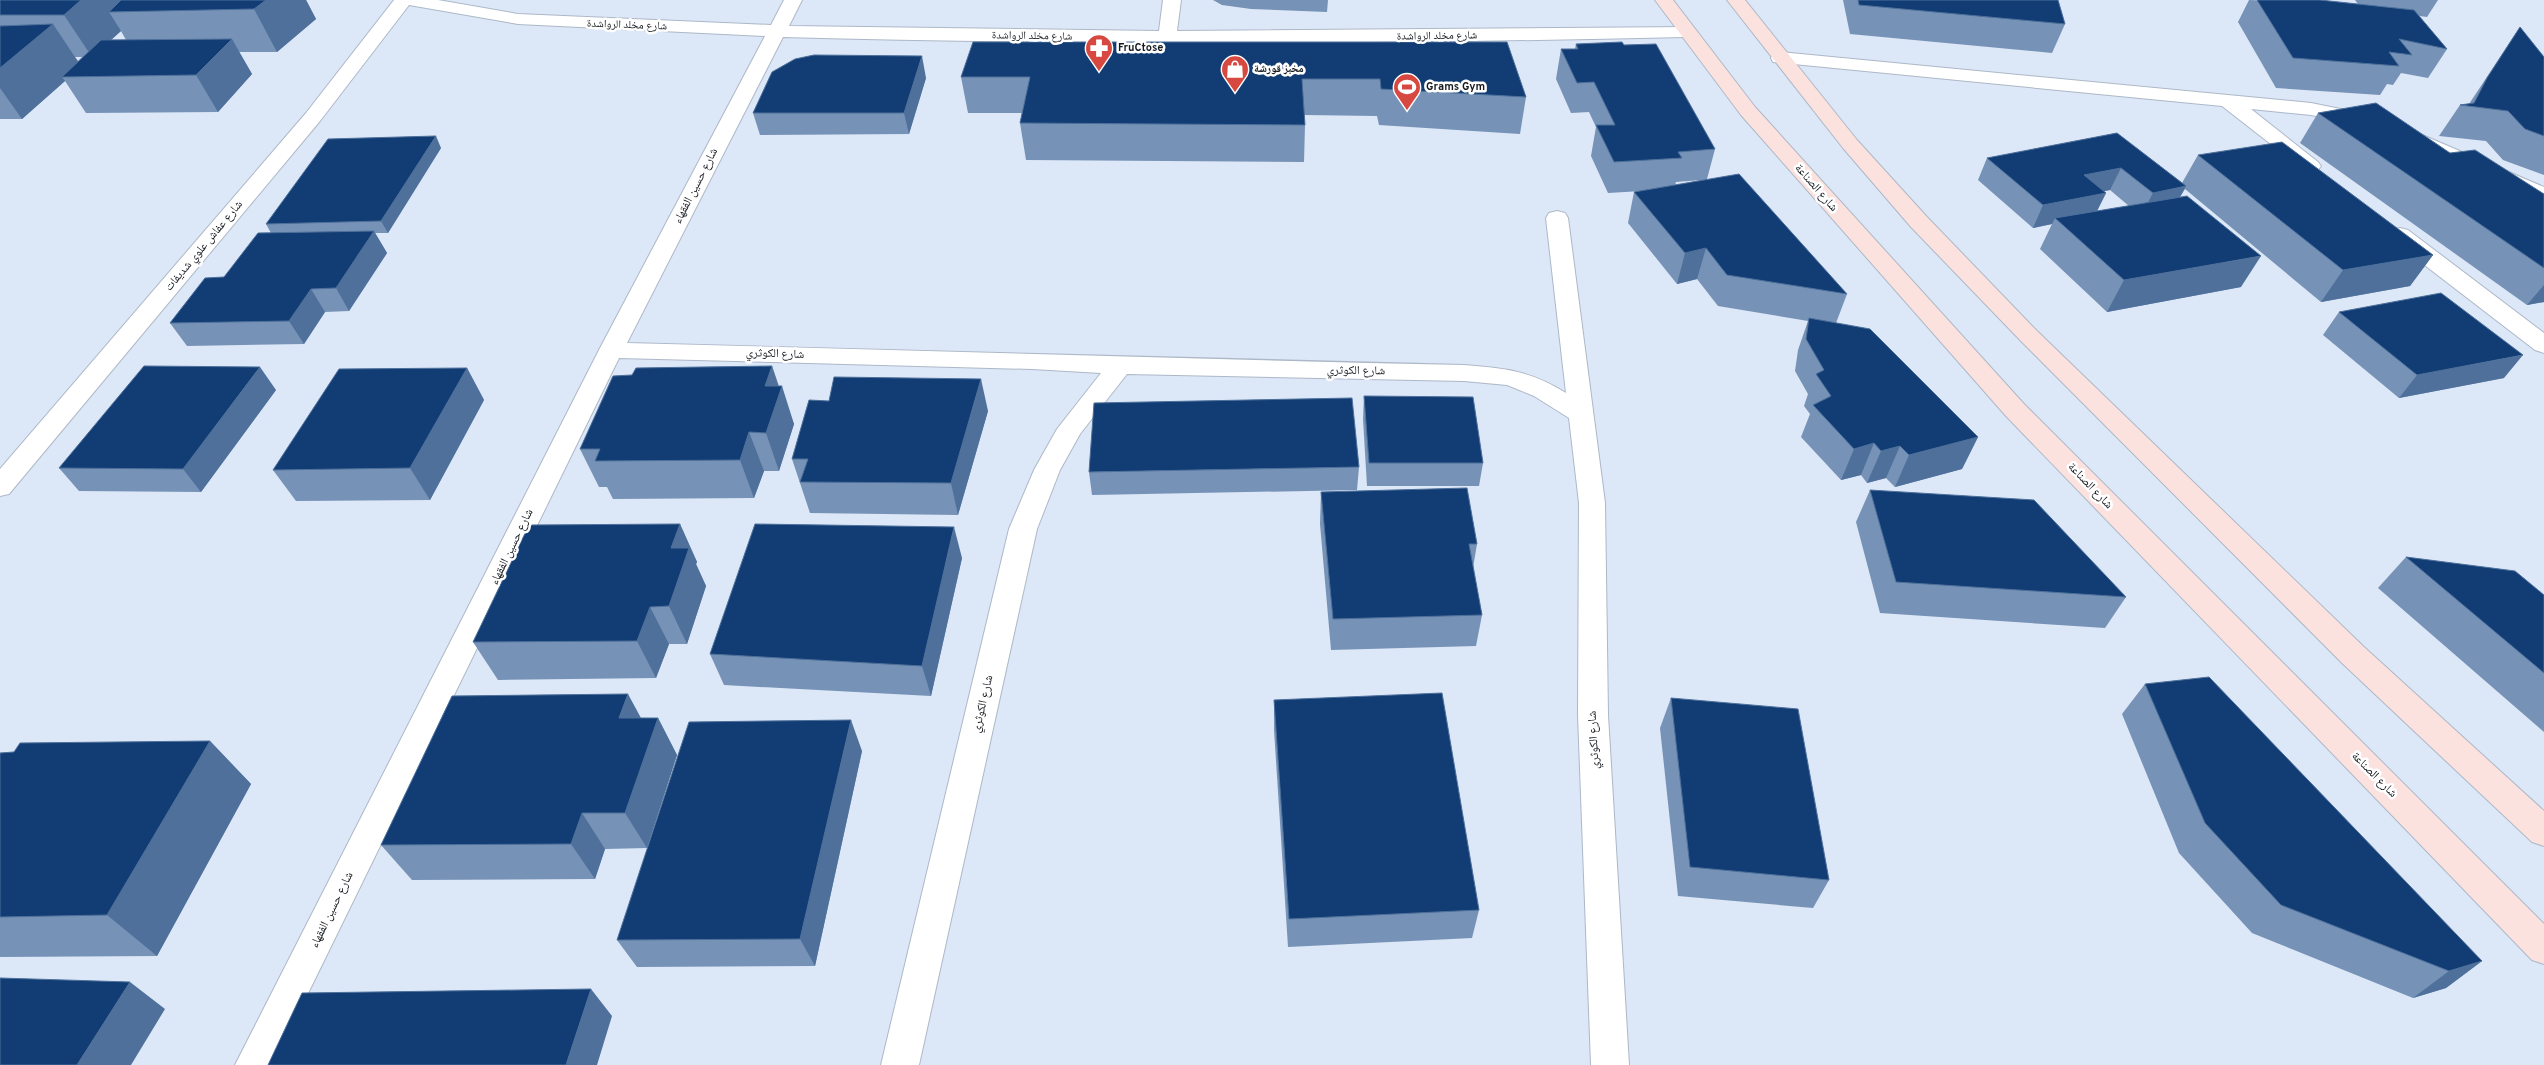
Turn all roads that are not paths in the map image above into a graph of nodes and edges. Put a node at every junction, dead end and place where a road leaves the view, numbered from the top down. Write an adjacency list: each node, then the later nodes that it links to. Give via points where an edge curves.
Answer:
1 (403, 0): 20 (street, شارع عفاش علوي شديفات, via 313,117)
2 (411, 0): 8 (street, شارع مخلد الرواشدة, via 518,19)
3 (793, 0): 8 (street, شارع حسين الفقهاء)
4 (1172, 0): 9 (street)
5 (1664, 0): 7 (main road, شارع الصناعة)
6 (1736, 0): 10 (main road)
7 (1685, 31): 9 (street, شارع مخلد الرواشدة, via 1453,37); 22 (main road, شارع الصناعة, via 1748,111 2015,410)
8 (775, 32): 9 (street, شارع مخلد الرواشدة); 17 (street, شارع حسين الفقهاء)
9 (1168, 38)
10 (1780, 58): 11 (street); 21 (main road, via 1919,222 2028,335 2353,655)
11 (2229, 102): 12 (street); 13 (street, via 2353,116 2389,128)
12 (2328, 179)
13 (2544, 195)
14 (1557, 218): 19 (street, شارع الكوثري)
15 (2382, 220): 16 (street)
16 (2544, 345)
17 (611, 350): 18 (street, شارع الكوثري); 23 (street, شارع حسين الفقهاء)
18 (1120, 366): 19 (street, شارع الكوثري, via 1464,373 1511,377 1543,390); 24 (street, شارع الكوثري, via 1070,429 1047,470 1023,529)
19 (1582, 415): 25 (street, شارع الكوثري, via 1592,503 1593,716)
20 (0, 488)
21 (2544, 832)
22 (2544, 948)
23 (254, 1065)
24 (900, 1065)
25 (1610, 1065)

